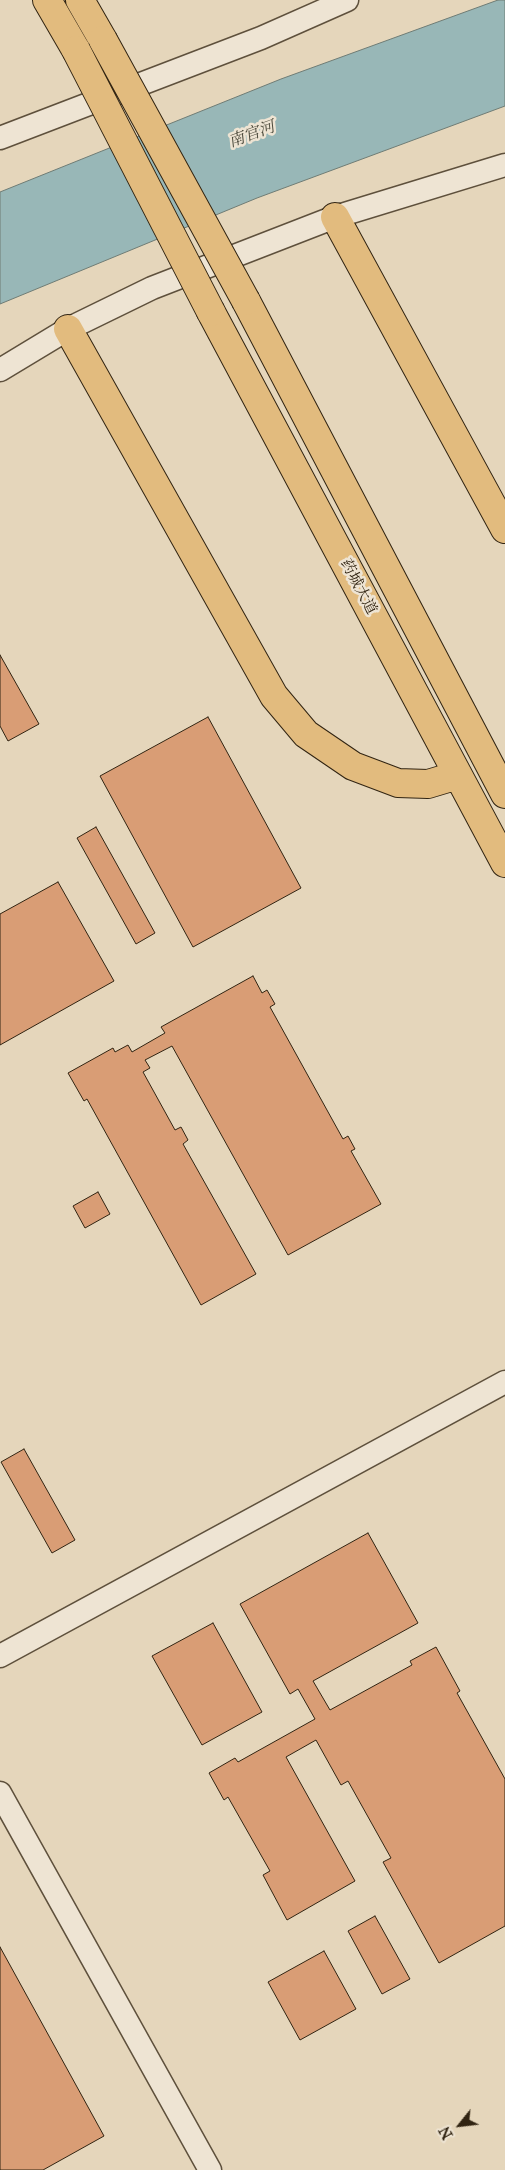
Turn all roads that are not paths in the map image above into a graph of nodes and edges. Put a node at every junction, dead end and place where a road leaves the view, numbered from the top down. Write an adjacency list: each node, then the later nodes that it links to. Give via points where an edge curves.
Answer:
1 (47, 0): 11 (main road, 药城大道, bridge)
2 (80, 0): 10 (main road, bridge)
3 (347, 0): 4 (street, via 261,38)
4 (0, 138)
5 (505, 165): 6 (street)
6 (335, 217): 7 (street, via 152,288); 9 (main road)
7 (68, 329): 8 (street); 11 (main road, via 274,696 306,734 353,766 398,783 428,784)
8 (0, 370)
9 (505, 529)
10 (497, 757): 12 (main road)
11 (458, 775): 13 (main road, 药城大道)
12 (505, 794)
13 (505, 863)
14 (505, 1382): 15 (street)
15 (0, 1656)
16 (0, 1793): 17 (street)
17 (210, 2170)

